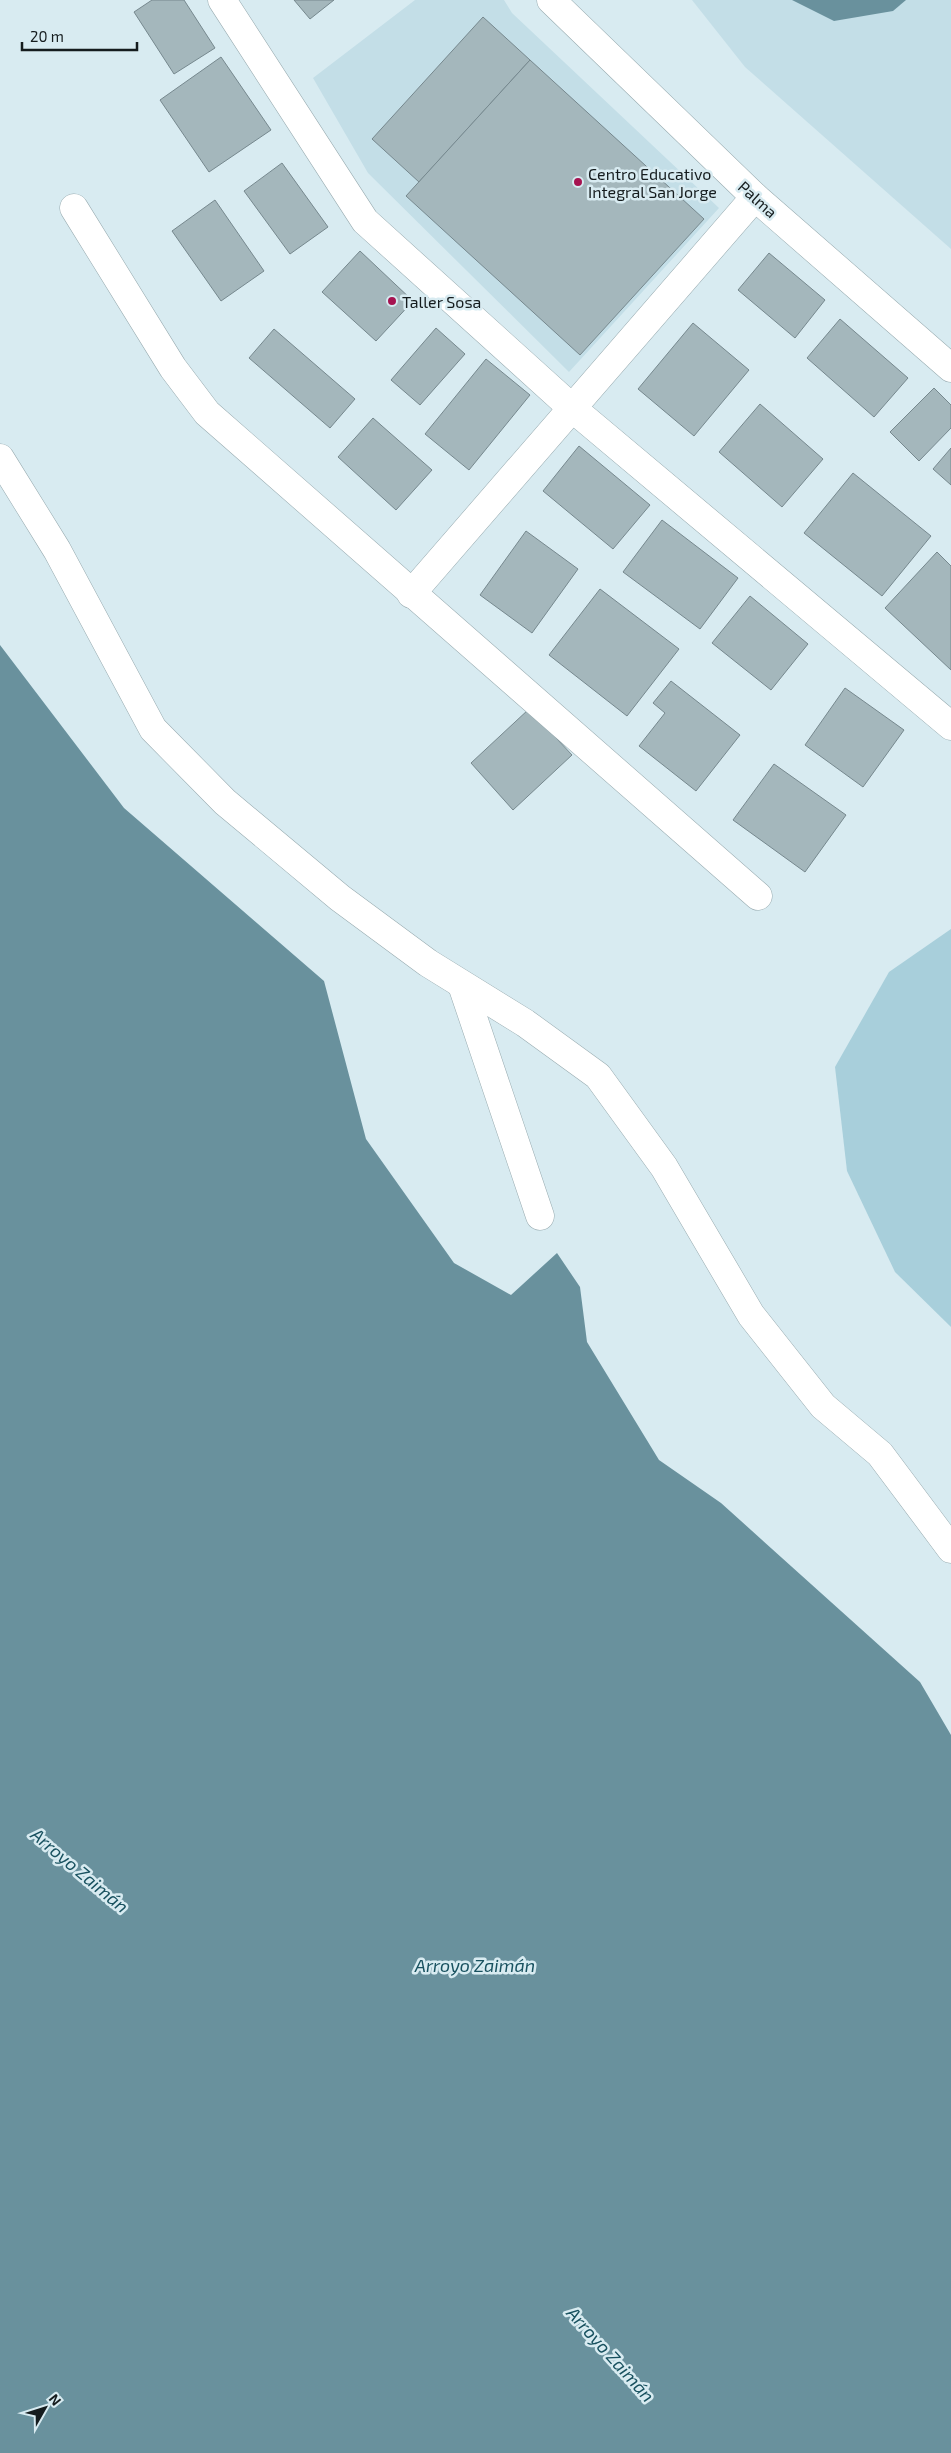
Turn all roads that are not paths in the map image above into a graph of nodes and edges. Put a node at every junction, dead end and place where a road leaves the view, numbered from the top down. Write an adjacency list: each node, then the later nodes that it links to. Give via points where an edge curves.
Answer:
1 (222, 0): 6 (street, via 365,222)
2 (551, 0): 3 (street, Palma)
3 (755, 197): 5 (street, Palma); 6 (street)
4 (74, 208): 8 (street, via 172,368 207,413)
5 (951, 368)
6 (572, 408): 8 (street); 9 (street)
7 (0, 458): 11 (street, via 57,550 153,729 225,802 340,898)
8 (411, 594): 10 (street)
9 (951, 726)
10 (758, 896)
11 (462, 984): 12 (street); 13 (street, via 525,1023 598,1076 664,1167 751,1316 823,1406 880,1454)
12 (540, 1216)
13 (951, 1549)

